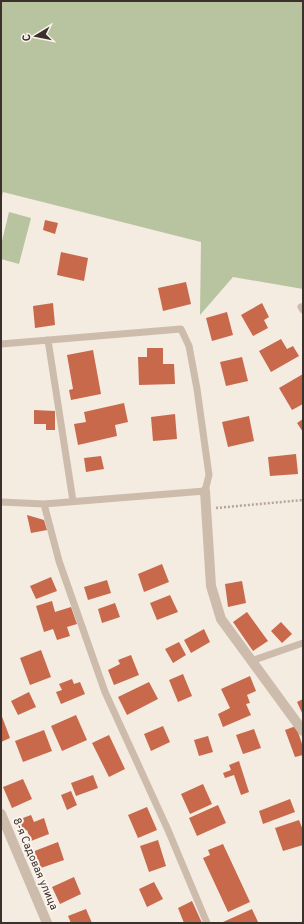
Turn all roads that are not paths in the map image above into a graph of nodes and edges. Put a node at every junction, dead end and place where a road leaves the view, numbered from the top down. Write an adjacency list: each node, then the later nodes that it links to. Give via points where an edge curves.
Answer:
1 (48, 340): 2 (lane); 3 (lane, via 181,329 189,346 197,389 209,475); 4 (lane)
2 (1, 344)
3 (205, 491): 4 (lane); 8 (street, via 211,586 221,619)
4 (73, 501): 6 (lane)
5 (1, 502): 6 (lane)
6 (44, 504): 12 (lane, via 60,561 105,692)
7 (303, 643): 8 (lane)
8 (251, 661): 9 (street)
9 (303, 731)
10 (1, 814): 11 (street, 8-я Садовая улица)
11 (47, 923)
12 (207, 923)

